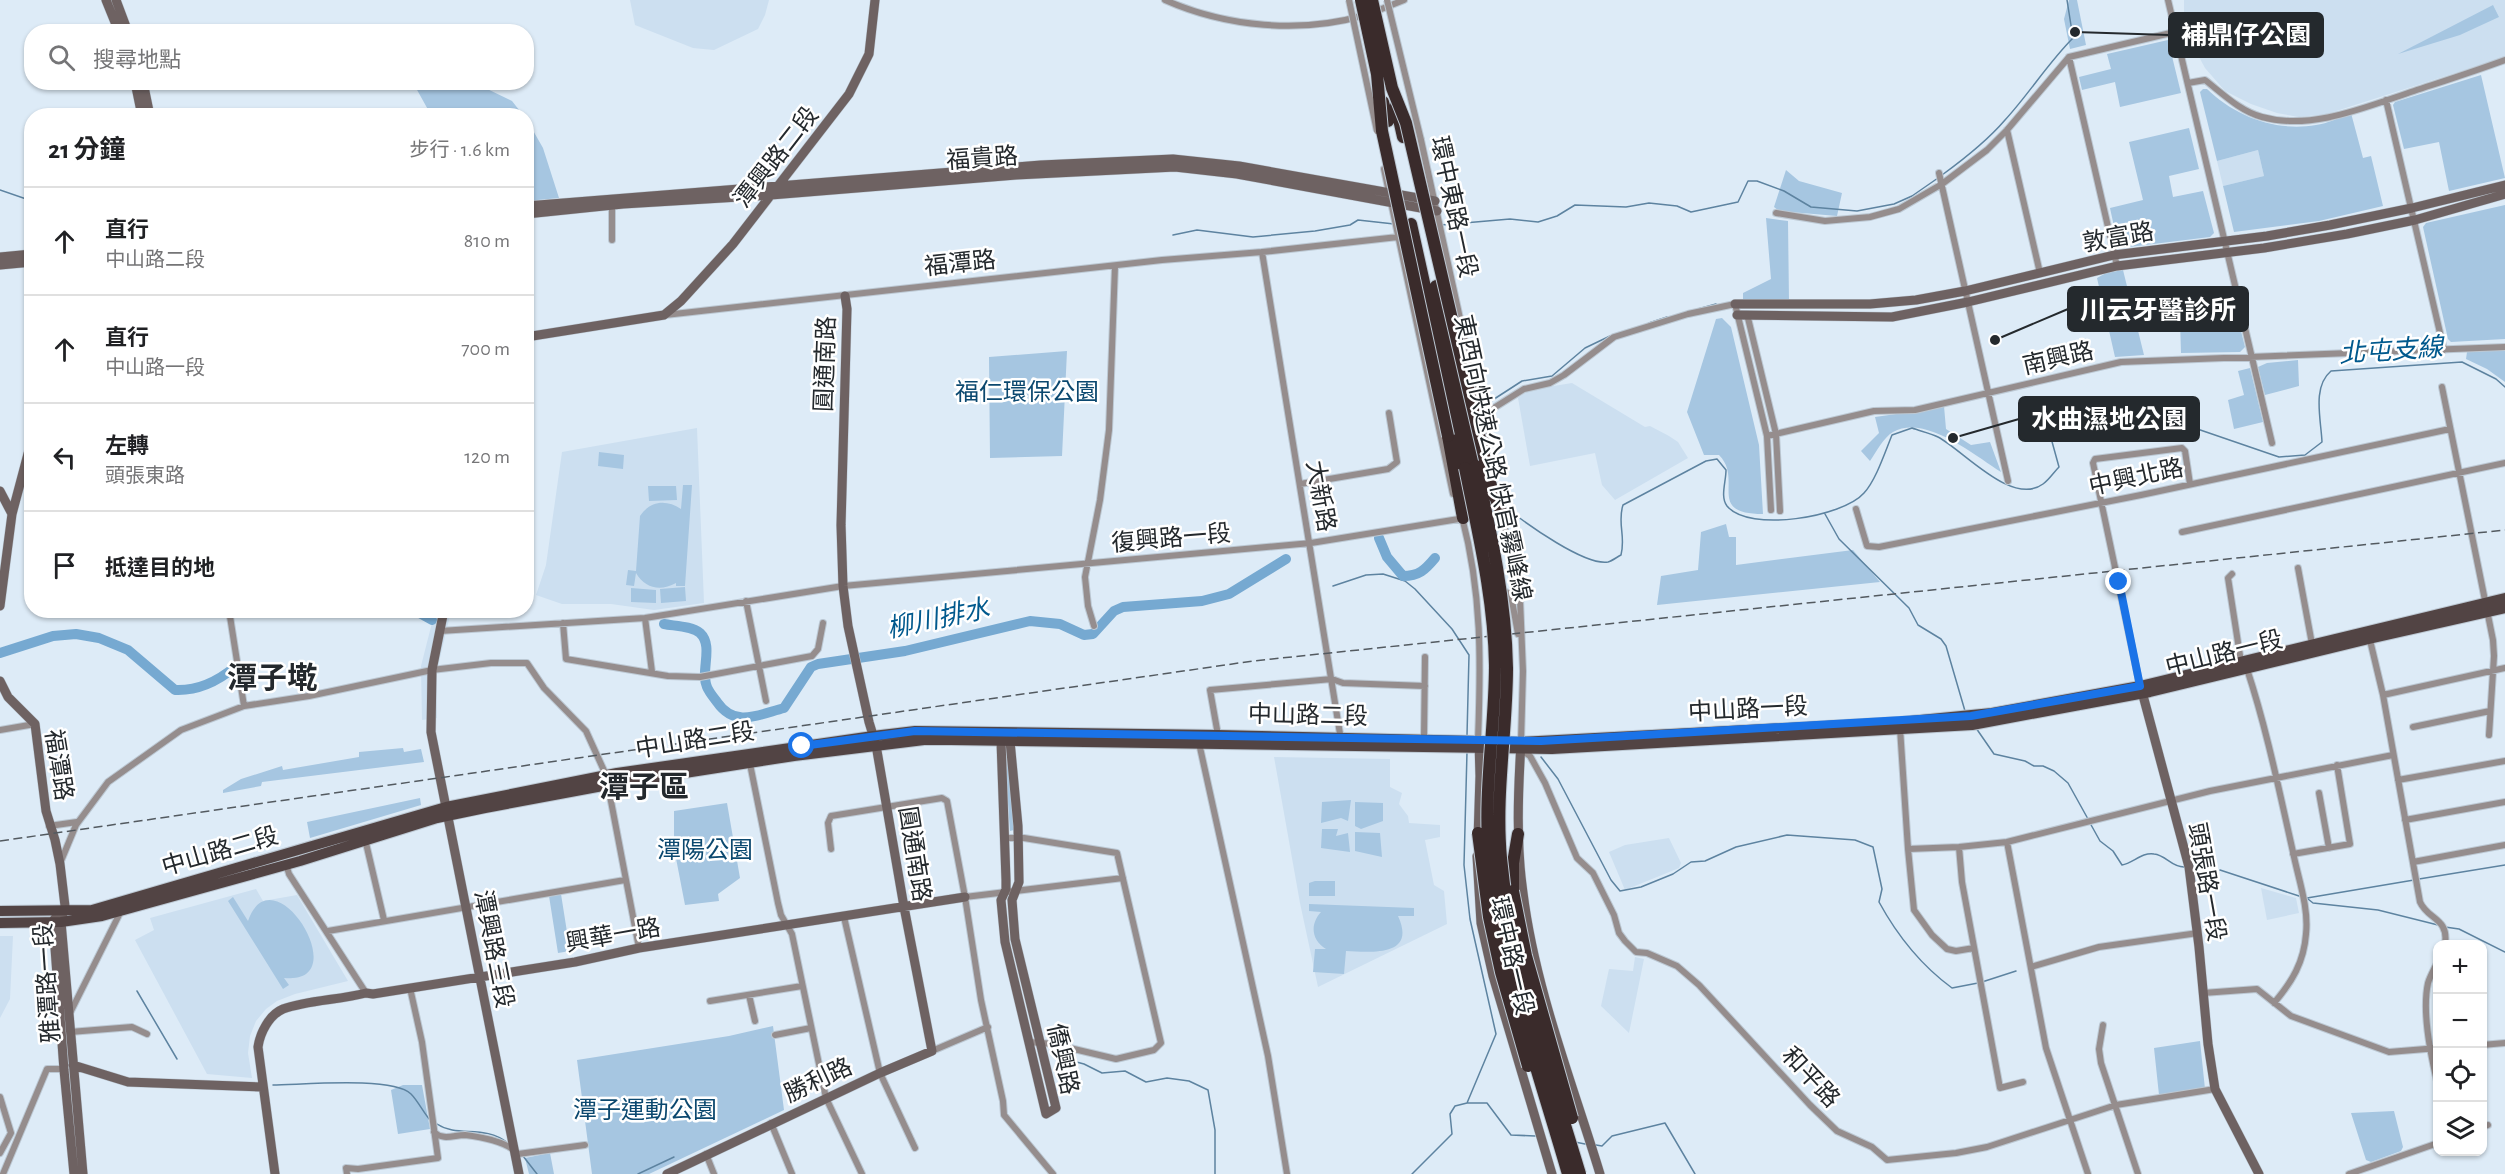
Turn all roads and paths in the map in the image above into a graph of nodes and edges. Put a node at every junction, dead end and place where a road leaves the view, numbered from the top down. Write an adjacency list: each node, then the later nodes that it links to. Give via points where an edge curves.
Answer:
1 (875, 0): 27 (street, 潭興路二段, via 869,54 855,84)
2 (1165, 0): 7 (street, via 1216,17 1261,23 1330,24)
3 (1349, 0): 30 (street, bridge)
4 (1361, 0): 15 (highway, 東西向快速公路 快官霧峰線, bridge)
5 (1372, 0): 17 (highway, 東西向快速公路 快官霧峰線, bridge)
6 (1387, 0): 33 (street, 環中東路一段, bridge)
7 (1404, 0)
8 (2168, 0): 12 (street)
9 (110, 1): 10 (street); 11 (street)
10 (117, 24)
11 (123, 24)
12 (2175, 32): 13 (street); 16 (street)
13 (2069, 57): 23 (street); 44 (street)
14 (2505, 60): 20 (street)
15 (1377, 74): 83 (highway, bridge, via 1382,131); 244 (highway, 東西向快速公路 快官霧峰線, bridge, via 1490,595 1495,675 1488,839 1497,911)
16 (2188, 83): 20 (street, via 2205,80 2241,108 2262,117 2289,121 2326,117); 40 (street)
17 (1392, 88): 80 (highway, bridge, via 1406,123 1492,490); 245 (highway, 東西向快速公路 快官霧峰線, bridge, via 1494,546 1501,593 1507,686 1500,838 1508,909 1528,999)
18 (137, 90): 21 (street)
19 (145, 90): 22 (street)
20 (2386, 100): 34 (street)
21 (140, 108)
22 (148, 108)
23 (2007, 130): 25 (street); 50 (street)
24 (1939, 172): 25 (street)
25 (1942, 184): 36 (street, via 1899,209 1870,217 1825,221); 51 (street)
26 (2505, 185): 34 (street, 敦富路)
27 (778, 186): 29 (street, 潭興路二段); 30 (street, 福貴路, via 1041,165 1173,159 1239,166); 31 (street, 福貴路)
28 (2505, 194): 37 (street, 敦富路)
29 (771, 195): 30 (street, 福貴路, via 1016,175 1175,167); 32 (street, 福貴路); 55 (street, 潭興路二段, via 699,282)
30 (1390, 198): 33 (street, 福貴路); 38 (street)
31 (534, 205)
32 (612, 205): 35 (street, 福貴路); 39 (street)
33 (1436, 206): 65 (street, 環中東路一段)
34 (2412, 208): 37 (street); 40 (street, 敦富路)
35 (534, 213)
36 (1776, 213)
37 (2415, 220): 42 (street, 敦富路); 60 (street)
38 (1398, 237): 41 (street, 福潭路); 83 (street, via 1453,497)
39 (612, 240)
40 (2225, 242): 42 (street); 44 (street, 敦富路)
41 (1262, 252): 48 (street, 福潭路); 74 (street, 大新路)
42 (2227, 252): 49 (street, 敦富路); 61 (street)
43 (24, 255): 45 (street)
44 (2114, 255): 49 (street); 50 (street, 敦富路)
45 (0, 257)
46 (24, 263): 47 (street)
47 (0, 265)
48 (1115, 266): 52 (street, 福潭路); 86 (street, via 1109,430)
49 (2117, 266): 53 (street, 敦富路)
50 (2040, 273): 51 (street, 敦富路)
51 (1965, 291): 53 (street); 54 (street, 敦富路, via 1886,303)
52 (845, 296): 55 (street, 福潭路); 89 (street, 圓通南路)
53 (1968, 302): 57 (street, 敦富路, via 1892,316); 63 (street)
54 (1740, 304): 56 (street); 57 (street); 65 (street, via 1688,314 1614,337 1564,375 1524,389)
55 (664, 315): 58 (street, 福潭路)
56 (1737, 315): 57 (street, 敦富路); 68 (street)
57 (1748, 315): 67 (street)
58 (534, 336)
59 (2505, 347): 60 (street, 南興路)
60 (2444, 350): 61 (street, 南興路)
61 (2253, 358): 63 (street, 南興路, via 2121,362); 69 (street)
62 (2442, 387): 66 (street)
63 (1990, 392): 67 (street, 南興路, via 1915,410 1874,411); 73 (street)
64 (1389, 412): 74 (street, via 1397,462 1388,469)
65 (1481, 416): 80 (street, 環中東路一段)
66 (2450, 429): 72 (street); 75 (street, 中興北路)
67 (1776, 434): 68 (street, 南興路); 81 (street)
68 (1767, 436): 79 (street)
69 (2272, 443)
70 (2505, 463): 72 (street)
71 (24, 469): 82 (street)
72 (2458, 473): 84 (street); 94 (street)
73 (2008, 481)
74 (1300, 484): 85 (street, 大新路)
75 (2190, 484): 77 (street, 中興北路); 77 (street, via 2182,448 2093,460)
76 (0, 491): 82 (street)
77 (2101, 503): 78 (street, 中興北路, via 1879,547 1867,546); 116 (street)
78 (1856, 508)
79 (1771, 510)
80 (1501, 511): 83 (street, 復興路一段); 104 (street, 環中東路一段, via 1520,599)
81 (1780, 511)
82 (12, 514): 93 (street)
83 (1463, 518): 85 (street, 復興路一段); 92 (street)
84 (2182, 532)
85 (1311, 543): 86 (street, 復興路一段); 113 (street, 大新路)
86 (1087, 564): 89 (street, 復興路一段); 101 (street, via 1088,606)
87 (2298, 568): 105 (street)
88 (2232, 574): 107 (street, via 2228,578)
89 (843, 586): 91 (street, 復興路一段); 128 (street, 圓通南路)
90 (2505, 598): 94 (main road, 中山路一段)
91 (746, 601): 98 (street, 復興路一段); 108 (street)
92 (1479, 604): 104 (street, via 1483,597 1510,593); 132 (street)
93 (0, 606)
94 (2487, 607): 95 (main road, 中山路一段); 103 (main road, 中山路一段); 111 (street)
95 (2505, 608)
96 (231, 618): 119 (street)
97 (442, 618): 102 (street)
98 (645, 618): 99 (street, 復興路一段); 112 (street)
99 (563, 623): 102 (street, 復興路一段); 112 (street, via 566,659)
100 (823, 623): 108 (street, via 819,649 812,656)
101 (1094, 626)
102 (440, 631): 110 (street)
103 (2368, 634): 105 (main road, 中山路一段); 107 (main road, 中山路一段); 117 (street)
104 (1521, 644): 133 (street, 環中東路一段)
105 (2313, 644): 107 (main road, 中山路一段)
106 (1425, 657): 115 (street)
107 (2244, 666): 116 (main road, 中山路一段); 138 (street)
108 (760, 667): 112 (street, via 700,677); 118 (street)
109 (2505, 668): 111 (street)
110 (432, 670): 119 (street); 139 (street, via 527,663 544,688 586,731); 145 (street, 潭興路三段, via 431,732)
111 (2493, 671): 117 (street); 120 (street)
112 (652, 672)
113 (1332, 678): 115 (street, via 1343,683); 125 (street, via 1210,690); 130 (street, 大新路)
114 (0, 681): 121 (street, 福潭路, via 8,697)
115 (1425, 687): 127 (street)
116 (2141, 690): 122 (main road, 中山路一段, via 1994,722); 142 (street, 頭張路一段)
117 (2383, 695): 134 (street)
118 (766, 701)
119 (248, 706): 147 (street, via 181,730 108,782)
120 (2490, 711): 123 (street); 126 (street)
121 (35, 724): 124 (street); 148 (street, 福潭路)
122 (1900, 725): 133 (main road, 中山路一段); 159 (street)
123 (2413, 727)
124 (0, 730)
125 (1218, 735): 128 (main road, 中山路二段, via 915,731); 130 (main road, 中山路二段)
126 (2489, 735)
127 (1424, 738): 130 (main road, 中山路二段); 132 (main road, 中山路二段)
128 (875, 741): 129 (main road, 中山路二段); 136 (main road, 中山路二段); 139 (main road, 中山路二段); 144 (street, 圓通南路)
129 (1005, 741): 131 (main road, 中山路二段); 151 (street, 僑興路); 152 (street, 僑興路)
130 (1341, 742): 131 (main road, 中山路二段); 132 (main road, 中山路二段)
131 (1199, 743): 241 (street, via 1268,1056)
132 (1479, 745): 133 (main road, 中山路二段); 149 (street, 環中路一段)
133 (1520, 746): 150 (street, 環中路一段); 221 (street, 和平路, via 1545,783 1577,858 1593,873 1625,941 1636,952 1677,966 1699,985 1837,1131 1872,1147 1887,1160 1987,1147)
134 (2393, 755): 137 (street); 140 (street)
135 (2505, 761): 140 (street)
136 (750, 764): 139 (main road, 中山路二段); 178 (street, via 776,895)
137 (2337, 765): 138 (street); 157 (street, via 2350,844)
138 (2278, 776): 142 (street); 160 (street)
139 (607, 780): 145 (main road, 中山路二段); 165 (street)
140 (2398, 780): 146 (street)
141 (2319, 793): 157 (street)
142 (2172, 800): 154 (street); 180 (street, 頭張路一段, via 2189,867)
143 (2505, 802): 146 (street)
144 (888, 806): 158 (street, via 831,816); 168 (street, via 942,798 947,801); 169 (street, 圓通南路)
145 (447, 812): 153 (main road, 中山路二段); 161 (main road, 中山路二段); 170 (street, 潭興路三段)
146 (2405, 820): 162 (street)
147 (78, 822): 148 (street); 163 (street)
148 (49, 826): 163 (street, 福潭路)
149 (1478, 833): 216 (street, 環中路一段, via 1476,866 1481,923); 243 (highway, bridge, via 1501,972)
150 (1518, 834): 213 (street, 環中路一段, via 1528,923); 246 (highway, bridge, via 1513,891 1526,956)
151 (1005, 838): 152 (street); 167 (street, 僑興路)
152 (1018, 838): 164 (street, via 1114,852 1118,854); 166 (street, 僑興路)
153 (365, 839): 161 (main road, 中山路二段); 175 (street)
154 (2007, 842): 156 (street); 184 (street)
155 (2505, 844): 162 (street)
156 (1959, 848): 159 (street); 183 (street)
157 (2329, 848): 160 (street)
158 (831, 849)
159 (1908, 849): 183 (street, via 1911,894 1919,919 1947,949)
160 (2293, 854): 193 (street, via 2307,931 2302,959 2290,984)
161 (284, 859): 171 (main road, 中山路二段, via 111,906); 173 (main road, 中山路二段); 179 (street, via 289,874)
162 (2413, 862): 181 (street, via 2422,907 2441,924)
163 (60, 864): 171 (street, 福潭路, via 65,906)
164 (1123, 878): 166 (street, 興華一路); 203 (street, via 1160,1045 1155,1050 1116,1059)
165 (625, 880): 170 (street); 182 (street)
166 (1016, 891): 167 (street, 興華一路); 203 (street, 僑興路, via 1012,900 1016,939)
167 (1005, 892): 168 (street, 興華一路); 202 (street, 僑興路, via 1001,900 1005,942)
168 (965, 897): 169 (street, 興華一路); 197 (street)
169 (904, 907): 174 (street, 興華一路); 208 (street, 圓通南路)
170 (466, 908): 175 (street); 186 (street, 潭興路三段)
171 (62, 909): 172 (main road, 中山路二段); 176 (street, 雅潭路一段)
172 (0, 911)
173 (121, 911): 176 (main road, 中山路二段); 194 (street)
174 (844, 917): 178 (street, 興華一路); 212 (street)
175 (384, 920): 179 (street)
176 (57, 921): 177 (main road, 中山路二段); 194 (street, 雅潭路一段); 211 (street, 雅潭路一段)
177 (0, 923)
178 (788, 925): 182 (street, 興華一路); 187 (street)
179 (328, 931): 189 (street)
180 (2198, 933): 184 (street, via 2109,945); 190 (street, 頭張路一段)
181 (2444, 940)
182 (639, 948): 186 (street, 興華一路)
183 (1974, 948): 214 (street, via 2000,1088)
184 (2031, 967): 221 (street, via 2046,1048)
185 (2433, 972): 206 (street, via 2428,982)
186 (479, 977): 188 (street, 興華一路); 227 (street, 潭興路三段)
187 (802, 986): 191 (street); 198 (street)
188 (410, 988): 189 (street, 興華一路); 223 (street, via 422,1042)
189 (366, 993): 215 (street, 興華一路, via 274,1015 259,1039)
190 (2203, 993): 193 (street, via 2257,989); 217 (street, 頭張路一段)
191 (749, 995): 192 (street); 195 (street)
192 (710, 1001)
193 (2274, 1003): 206 (street, via 2291,1016 2389,1052)
194 (69, 1015): 199 (street, 雅潭路一段)
195 (755, 1021)
196 (2103, 1025): 220 (street, via 2101,1063)
197 (988, 1027): 208 (street, 勝利路); 240 (street, via 1004,1115)
198 (811, 1028): 201 (street); 219 (street)
199 (70, 1032): 200 (street, via 132,1027); 209 (street, 雅潭路一段)
200 (147, 1034)
201 (775, 1035)
202 (1029, 1042): 203 (street); 203 (street, 僑興路, via 1046,1114 1056,1108)
203 (1040, 1042)
204 (2505, 1044): 205 (street)
205 (2487, 1045)
206 (2429, 1049): 207 (street); 210 (street)
207 (2433, 1049)
208 (932, 1051): 212 (street, 勝利路)
209 (73, 1065): 211 (street); 215 (street, via 128,1082); 233 (street, 雅潭路一段)
210 (2433, 1065)
211 (64, 1070): 231 (street, via 47,1070); 232 (street, 雅潭路一段)
212 (880, 1073): 219 (street, 勝利路); 226 (street)
213 (1569, 1074): 216 (street, via 1566,1071 1530,1082); 247 (street, 環中路一段)
214 (2023, 1082)
215 (262, 1087): 234 (street, 興華一路)
216 (1526, 1088): 242 (street, 環中路一段)
217 (2215, 1089): 220 (street, 和平路); 250 (street)
218 (0, 1097): 228 (street, via 11,1133)
219 (826, 1098): 222 (street, 勝利路); 239 (street)
220 (2116, 1105): 221 (street, 和平路); 249 (street)
221 (2070, 1119): 248 (street)
222 (771, 1123): 229 (street, 勝利路); 238 (street)
223 (433, 1132): 227 (street, via 443,1137 477,1137); 230 (street, via 438,1158)
224 (585, 1145): 227 (street)
225 (2433, 1145): 251 (street)
226 (915, 1148)
227 (518, 1150): 235 (street, 潭興路三段)
228 (0, 1153)
229 (706, 1154): 236 (street, 勝利路); 237 (street)
230 (346, 1171)
231 (3, 1174)
232 (74, 1174)
233 (83, 1174)
234 (275, 1174)
235 (519, 1174)
236 (666, 1174)
237 (714, 1174)
238 (792, 1174)
239 (862, 1174)
240 (1053, 1174)
241 (1287, 1174)
242 (1552, 1174)
243 (1561, 1174)
244 (1568, 1174)
245 (1580, 1174)
246 (1588, 1174)
247 (1600, 1174)
248 (2088, 1174)
249 (2138, 1174)
250 (2259, 1174)
251 (2349, 1174)

